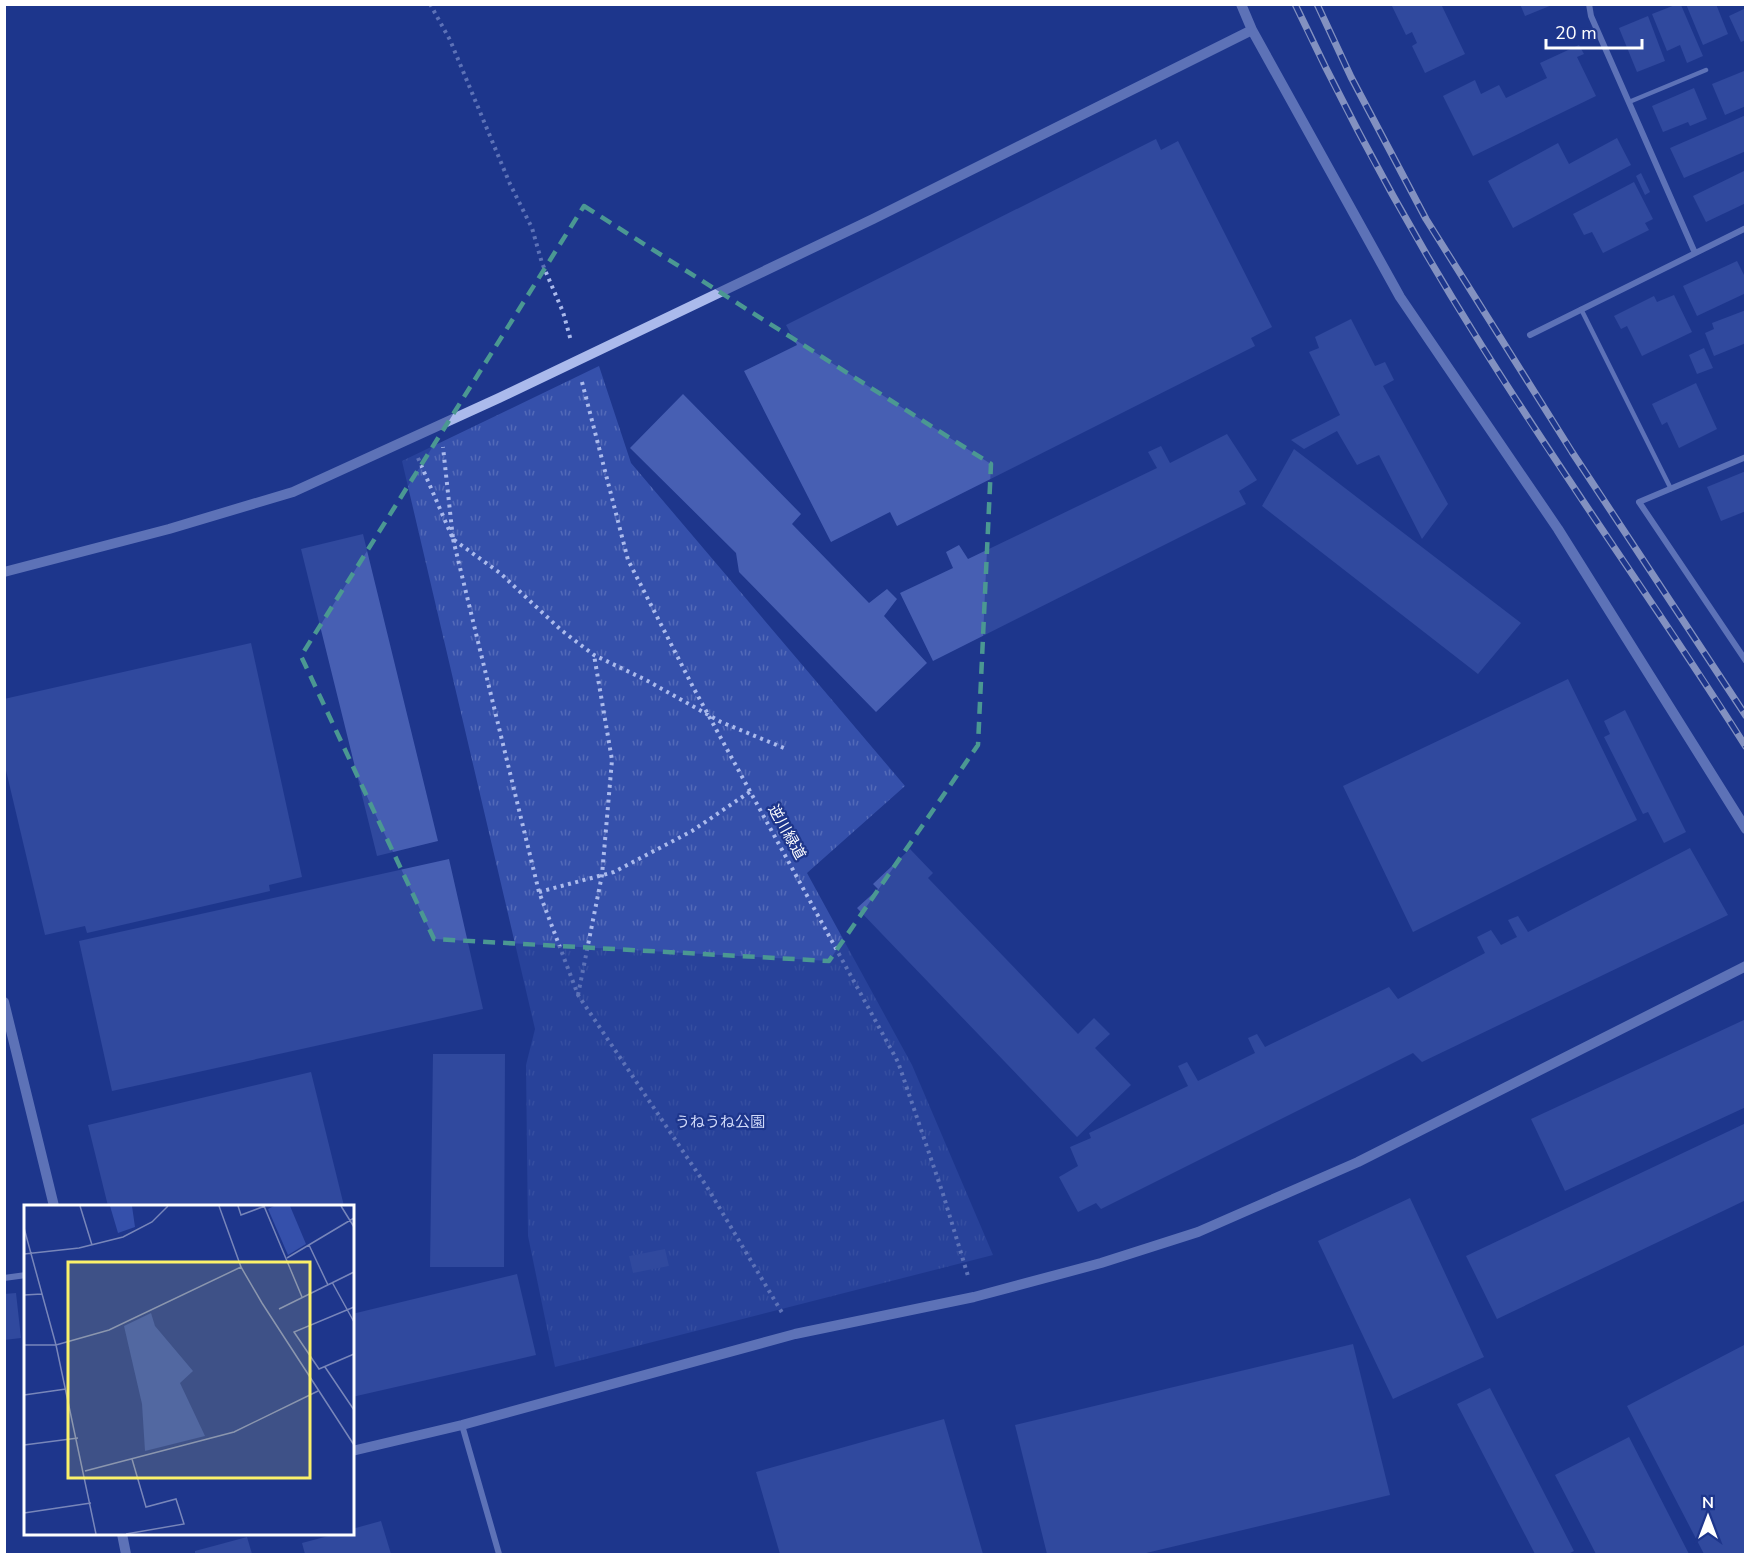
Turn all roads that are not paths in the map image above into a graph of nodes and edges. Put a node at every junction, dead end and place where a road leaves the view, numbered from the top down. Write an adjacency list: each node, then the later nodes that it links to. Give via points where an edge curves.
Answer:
1 (1241, 4): 3 (street)
2 (1589, 4): 5 (street)
3 (1252, 30): 12 (street, via 873,219 293,492); 14 (street, via 1400,297 1558,529)
4 (1707, 70): 5 (lane)
5 (1629, 102): 7 (street)
6 (1746, 228): 7 (street)
7 (1695, 253): 8 (street)
8 (1581, 309): 9 (street); 11 (lane)
9 (1530, 335)
10 (1746, 457): 11 (street)
11 (1671, 489): 13 (street, via 1639,502)
12 (4, 572)
13 (1746, 661)
14 (1746, 829)
15 (1746, 966): 20 (street, via 1358,1162 1198,1232 974,1297 795,1334)
16 (4, 1002): 17 (street)
17 (54, 1205)
18 (24, 1275): 19 (street)
19 (4, 1278)
20 (462, 1425): 21 (street); 24 (street)
21 (354, 1451)
22 (122, 1535): 23 (street)
23 (126, 1554)
24 (499, 1554)

